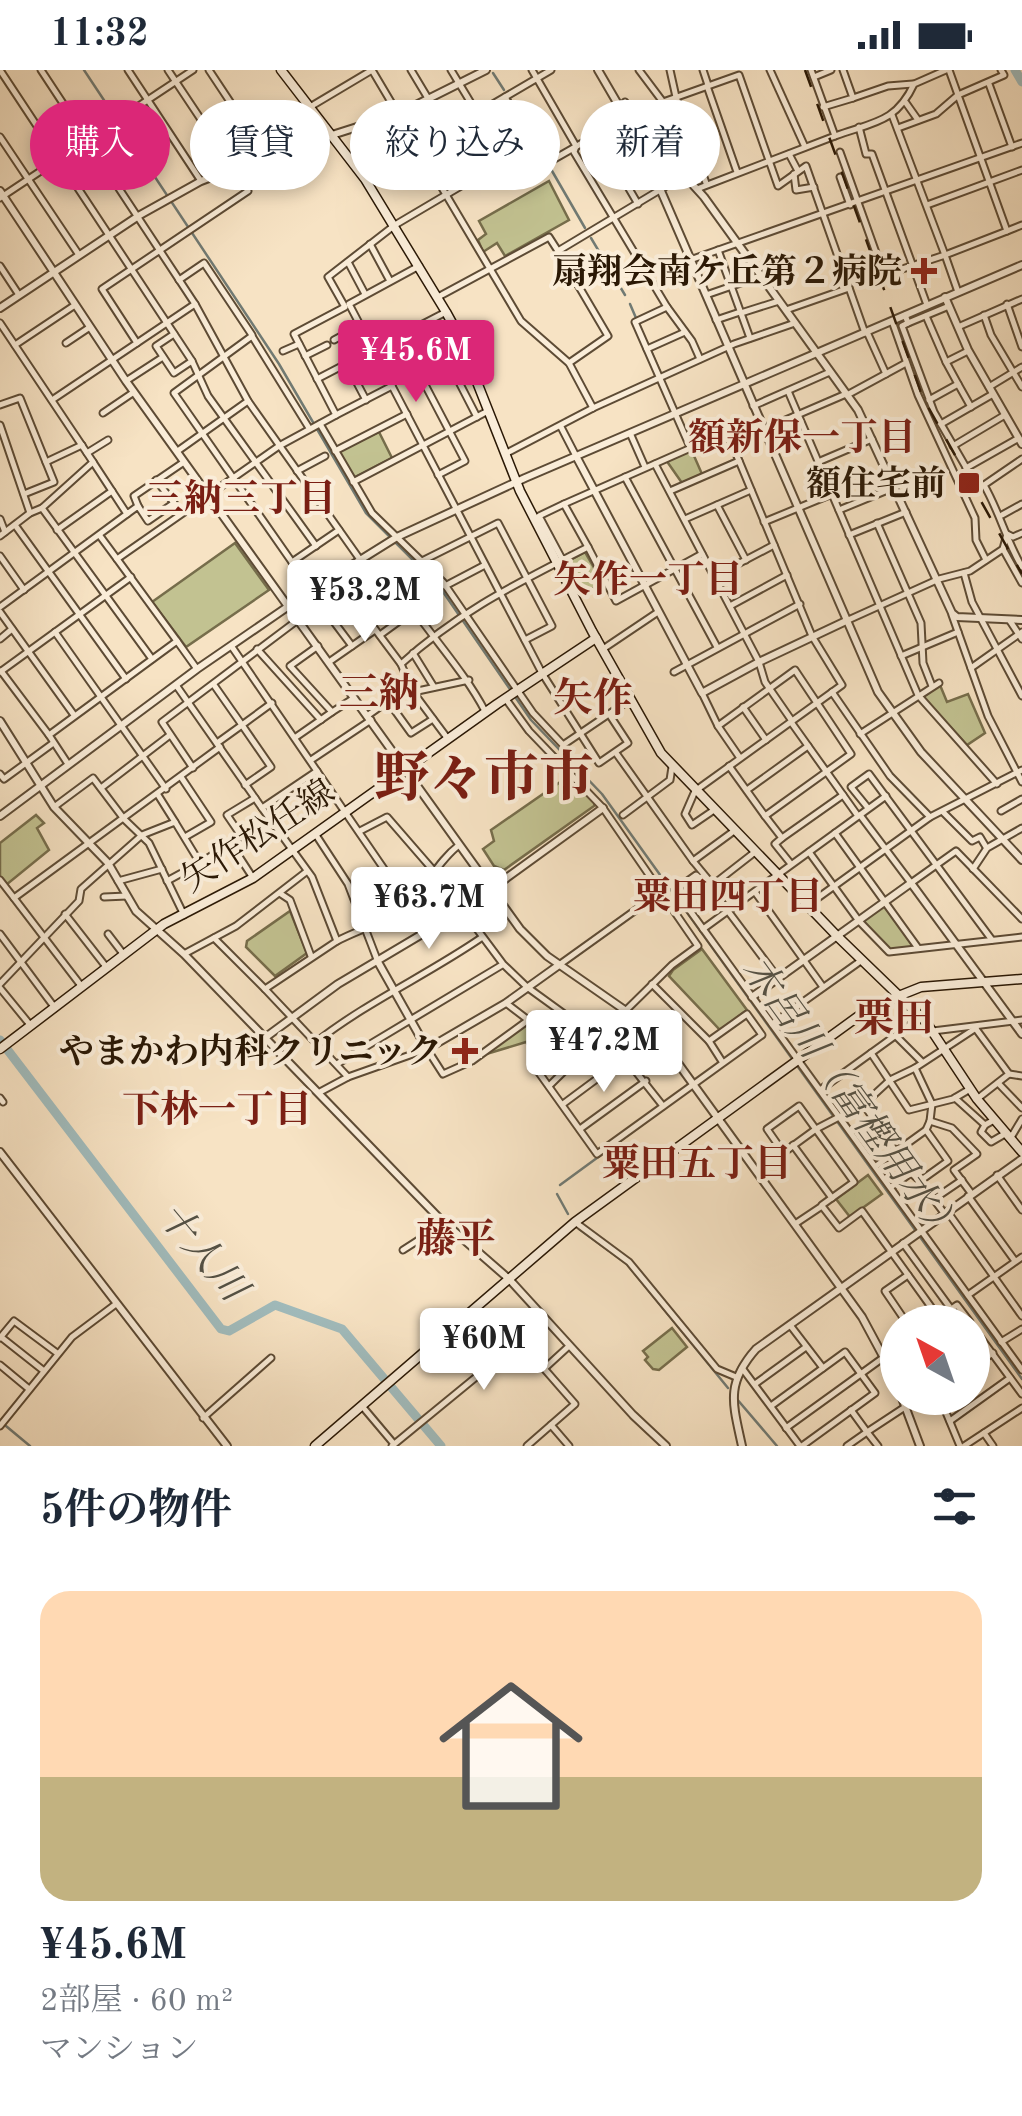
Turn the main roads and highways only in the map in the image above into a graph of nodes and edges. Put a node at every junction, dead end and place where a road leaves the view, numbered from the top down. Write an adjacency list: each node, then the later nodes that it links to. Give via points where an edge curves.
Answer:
1 (287, 72): 2 (main road, via 365,179 446,312 516,482)
2 (596, 638): 4 (main road, via 672,767); 5 (main road, 矢作松任線, via 254,878 158,930)
3 (1022, 979): 4 (main road)
4 (898, 995): 6 (main road, via 933,1031 989,1123); 7 (main road, via 871,1007 575,1222)
5 (4, 1046)
6 (1022, 1156)
7 (315, 1446)

